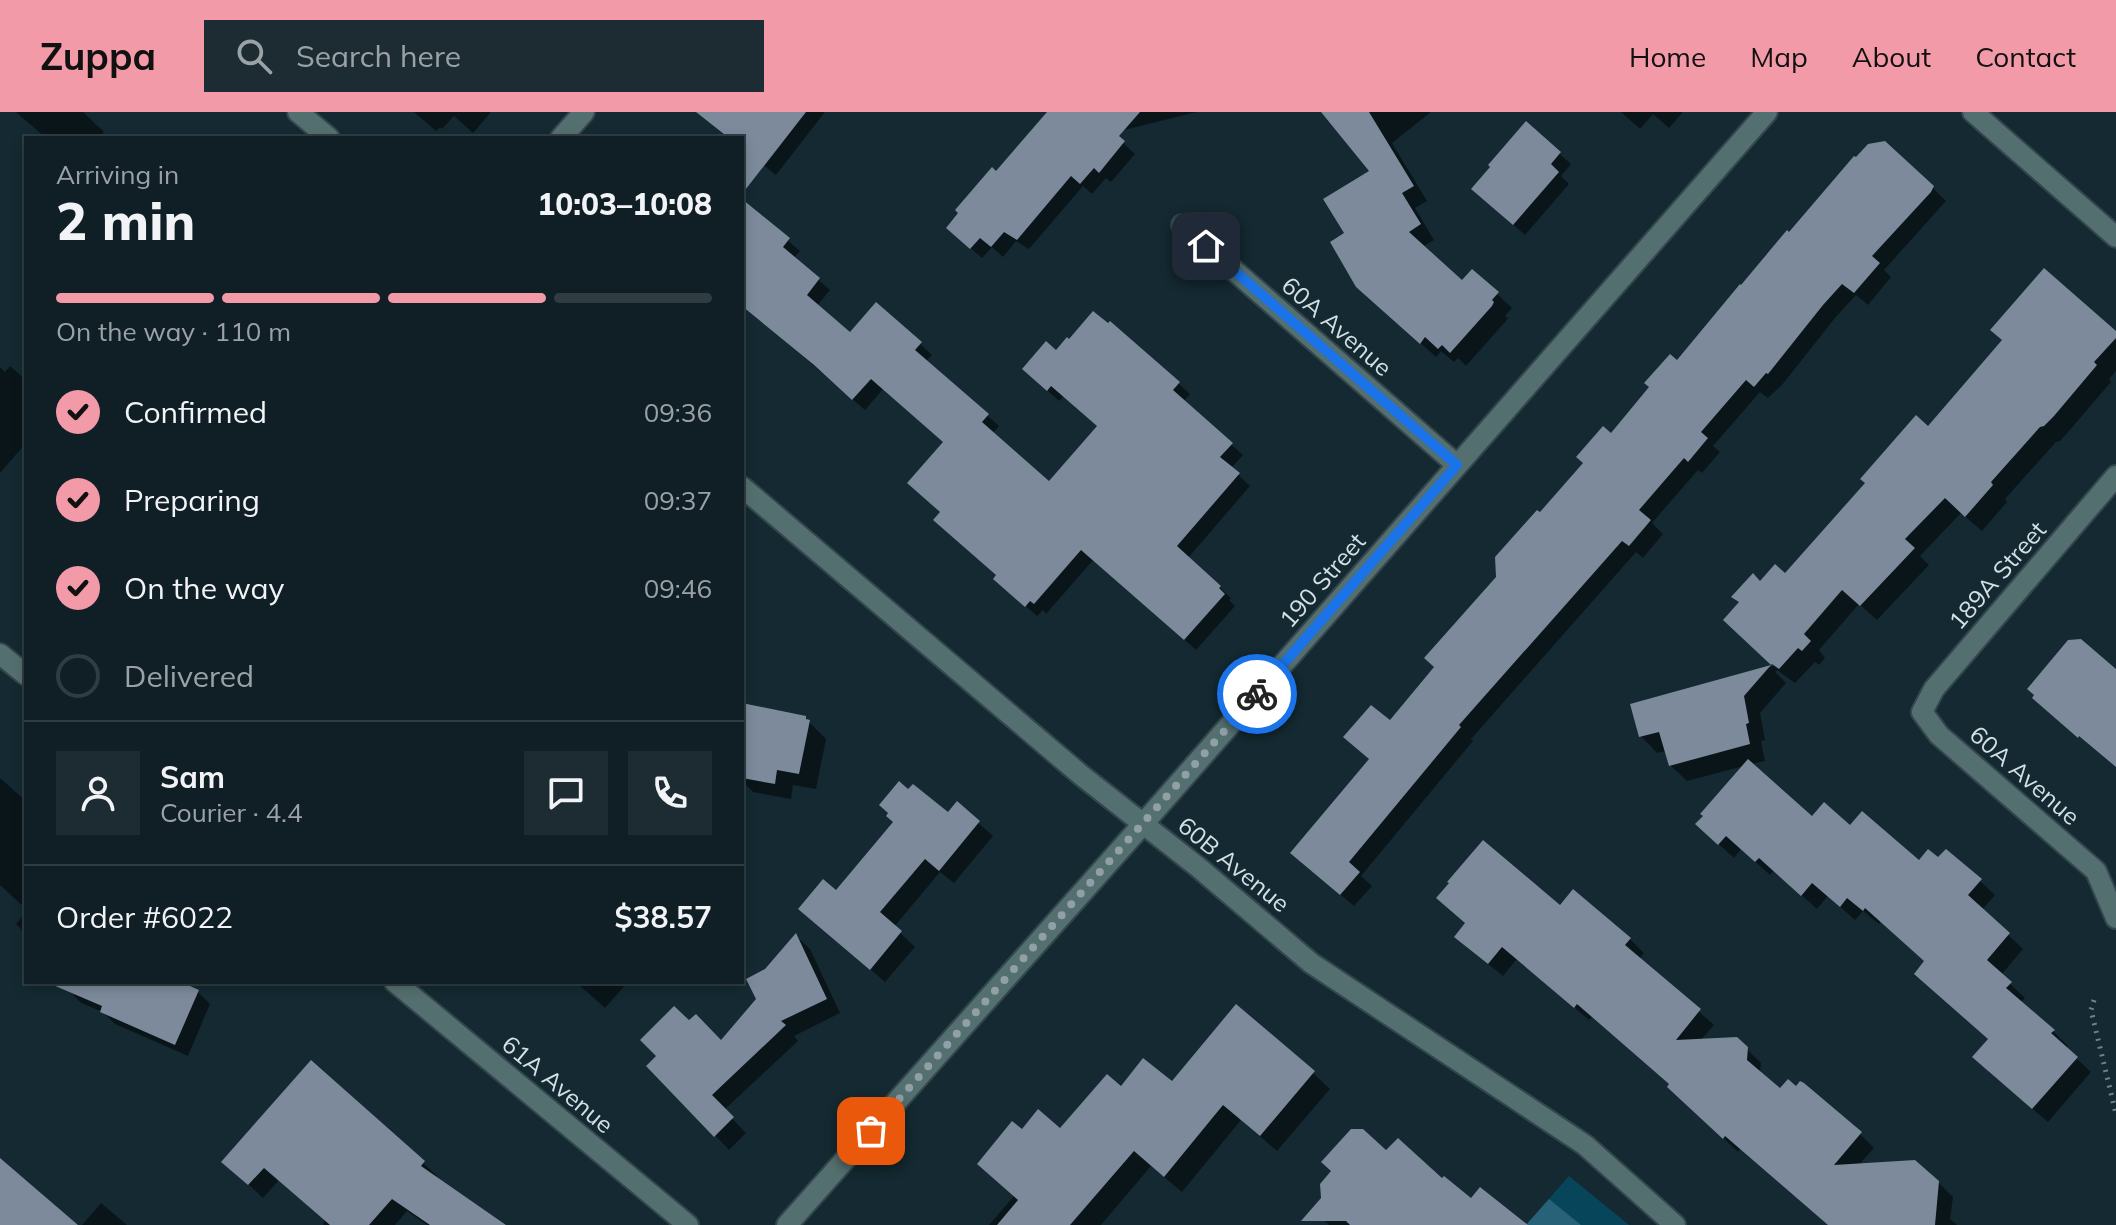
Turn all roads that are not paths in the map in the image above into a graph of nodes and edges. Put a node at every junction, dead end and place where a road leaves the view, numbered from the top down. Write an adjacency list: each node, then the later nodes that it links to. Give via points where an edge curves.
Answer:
1 (298, 112): 5 (street)
2 (584, 112): 6 (street)
3 (1767, 112): 9 (street, 190 Street)
4 (1973, 112): 8 (street)
5 (327, 136)
6 (563, 136)
7 (1182, 225): 9 (street, 60A Avenue)
8 (2116, 237)
9 (1457, 465): 15 (street, 190 Street)
10 (2116, 476): 14 (street, 189A Street, via 1934,689)
11 (744, 489): 15 (street, 60B Avenue)
12 (0, 654): 13 (street)
13 (24, 673)
14 (1922, 712): 16 (street, 60A Avenue, via 1939,735 2096,871)
15 (1143, 824): 19 (street, 190 Street); 20 (street, 60B Avenue, via 1311,963 1585,1145)
16 (2116, 918)
17 (397, 984): 18 (street, 61A Avenue)
18 (688, 1225)
19 (787, 1225)
20 (1675, 1225)

